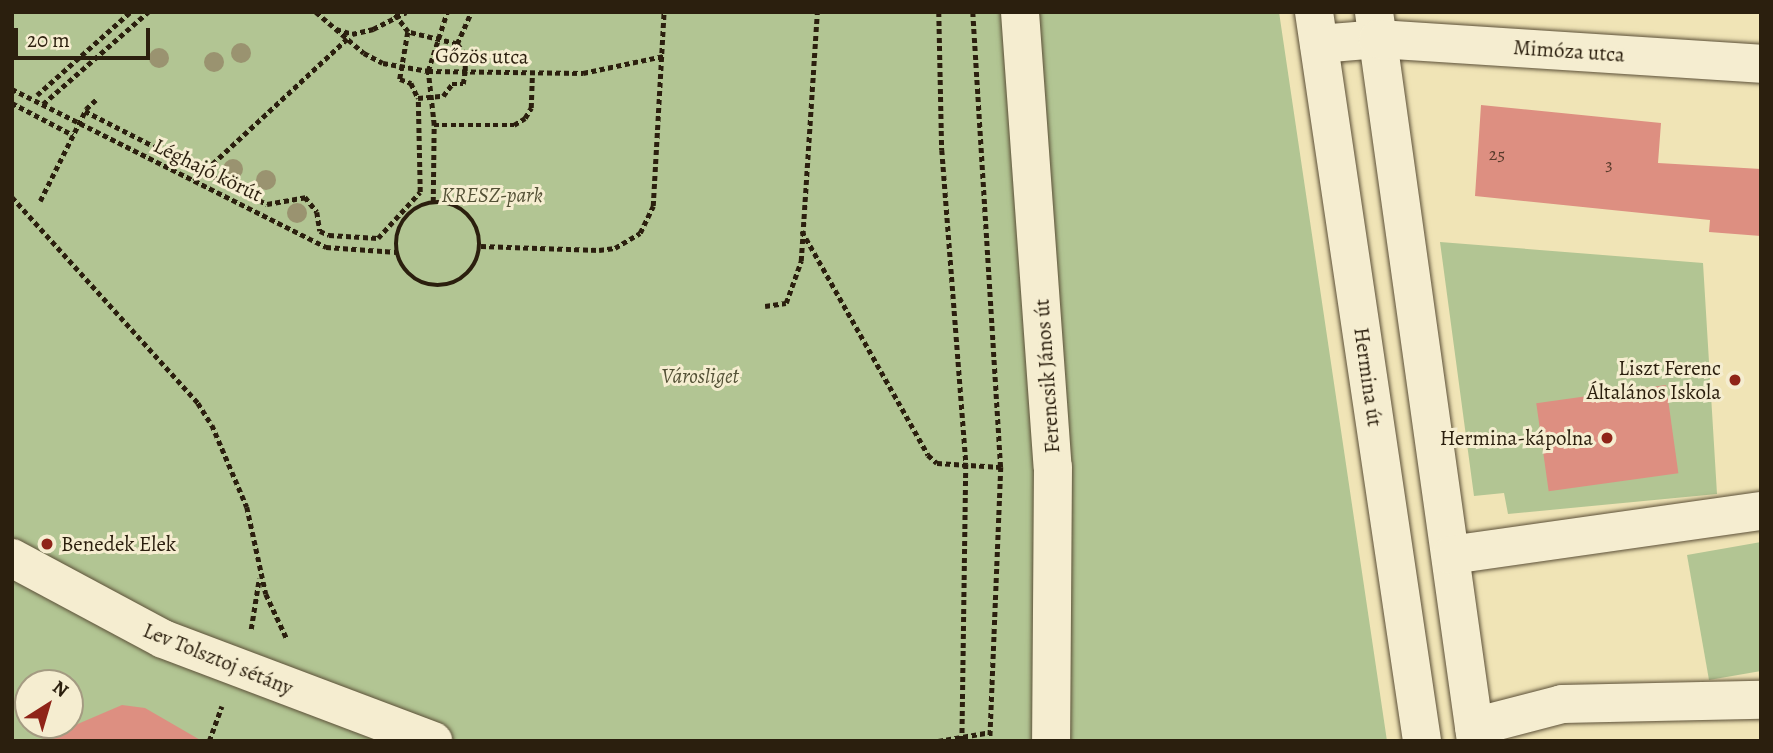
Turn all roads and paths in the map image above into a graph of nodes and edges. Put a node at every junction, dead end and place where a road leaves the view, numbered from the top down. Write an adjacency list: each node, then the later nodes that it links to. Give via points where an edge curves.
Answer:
1 (130, 12): 28 (path)
2 (148, 12): 33 (path)
3 (317, 12): 16 (path, Gőzös utca)
4 (393, 12): 13 (path)
5 (406, 12): 13 (path)
6 (447, 12): 18 (path)
7 (471, 12): 20 (path)
8 (664, 12): 21 (path)
9 (817, 12): 43 (path)
10 (939, 12): 47 (path, via 942,150)
11 (973, 12): 48 (path)
12 (1020, 12): 60 (street, Ferencsik János út, via 1053,467)
13 (398, 18): 16 (path, via 352,33); 17 (path)
14 (1376, 25): 15 (street, Mimóza utca); 22 (street, Mimóza utca); 50 (street)
15 (1316, 28): 61 (street, Hermina út)
16 (336, 29): 19 (path, Gőzös utca)
17 (408, 32): 18 (path); 23 (path)
18 (436, 38): 20 (path); 24 (path)
19 (346, 39): 23 (path, Gőzös utca, via 383,63); 38 (path)
20 (457, 44): 25 (path, via 466,55)
21 (664, 56): 26 (path, Gőzös utca, via 583,73); 44 (path, via 653,206 640,233 615,248 599,250)
22 (1761, 64)
23 (402, 67): 24 (path, Gőzös utca); 30 (path, via 400,79 411,83)
24 (428, 71): 25 (path, Gőzös utca); 31 (path)
25 (465, 71): 26 (path, Gőzös utca); 31 (path, via 463,84 452,84 443,96)
26 (532, 72): 36 (path, via 531,108 526,118 514,125)
27 (12, 89): 33 (path, Léghajó körút)
28 (37, 94)
29 (98, 98): 34 (path)
30 (418, 98): 31 (path); 38 (path, via 419,192 378,238 329,235 320,230 317,212 305,197 267,204)
31 (431, 98): 36 (path)
32 (12, 103): 37 (path)
33 (42, 104): 35 (path, Léghajó körút)
34 (85, 111): 35 (path); 38 (path)
35 (79, 123): 37 (path); 39 (path, Léghajó körút)
36 (434, 125): 42 (path)
37 (73, 135): 41 (path)
38 (204, 173): 39 (path)
39 (194, 181): 45 (path, Léghajó körút, via 326,247)
40 (12, 197): 52 (path, via 198,403 224,449 247,507)
41 (40, 201)
42 (433, 202): 44 (path, via 446,202 467,214 480,234); 45 (path, via 409,214 396,239)
43 (802, 231): 46 (path, via 800,261 786,303); 47 (path, via 928,456 937,463)
44 (481, 246): 45 (path, via 464,278 442,286 408,274)
45 (397, 252)
46 (765, 306)
47 (966, 464): 48 (path); 56 (path)
48 (1002, 467): 54 (path)
49 (1761, 511): 50 (street)
50 (1451, 555): 55 (street)
51 (12, 558): 57 (street, Lev Tolsztoj sétány, via 163,639)
52 (260, 573)
53 (1761, 700): 55 (street, via 1562,704)
54 (991, 732): 56 (path); 59 (path)
55 (1475, 734)
56 (962, 739): 58 (path)
57 (433, 741)
58 (938, 741)
59 (990, 741)
60 (1051, 741)
61 (1422, 741)

